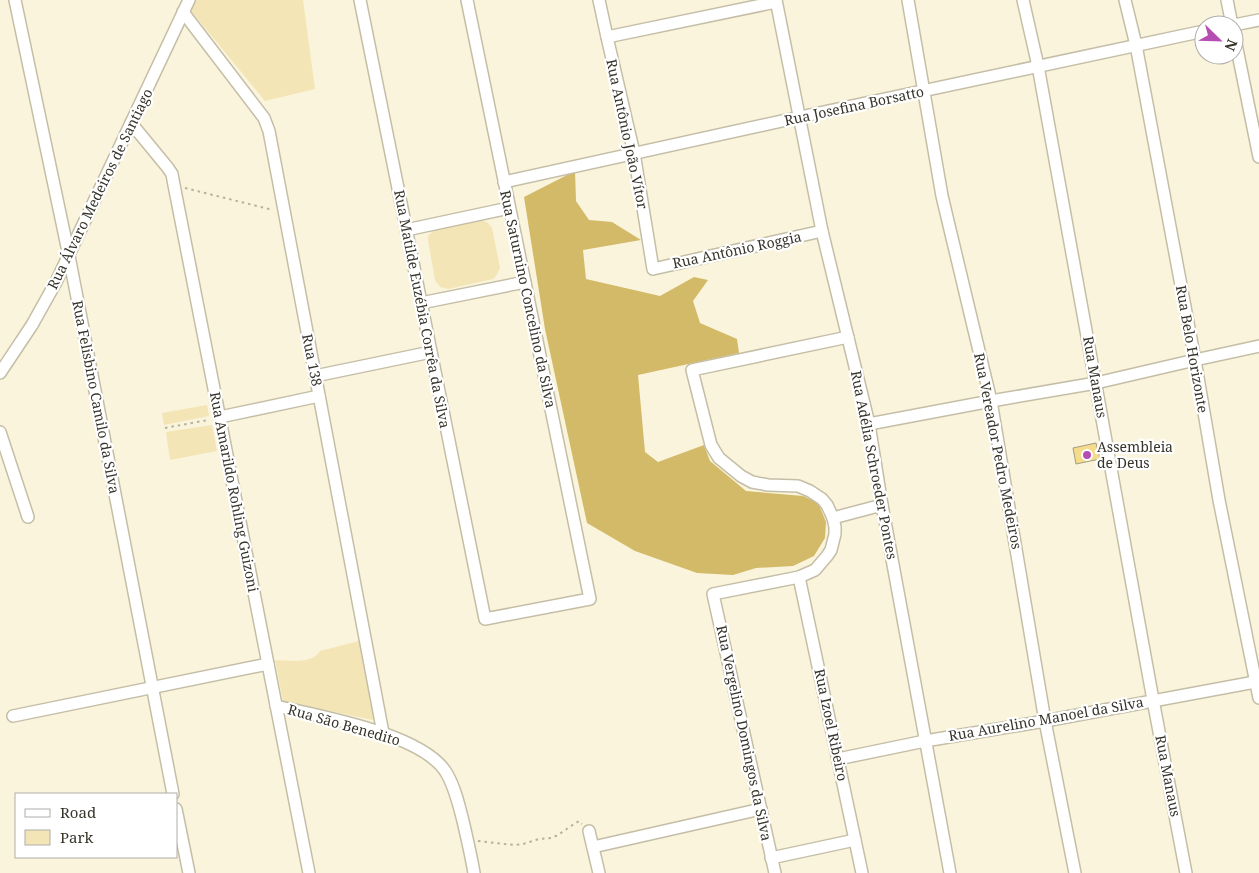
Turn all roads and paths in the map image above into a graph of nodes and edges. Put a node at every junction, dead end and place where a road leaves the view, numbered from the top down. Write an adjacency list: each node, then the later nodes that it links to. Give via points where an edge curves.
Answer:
1 (14, 0): 31 (street, Rua Felisbino Camilo da Silva)
2 (189, 0): 11 (street, Rua Álvaro Medeiros de Santiago)
3 (360, 0): 29 (street, Rua Matilde Euzébia Corrêa da Silva)
4 (467, 0): 25 (street, Rua Saturnino Concelino da Silva)
5 (599, 0): 16 (street, Rua Antônio João Vítor)
6 (908, 0): 20 (street, Rua Vereador Pedro Medeiros)
7 (1023, 0): 19 (street, Rua Manaus)
8 (1125, 0): 17 (street, Rua Belo Horizonte)
9 (1227, 0): 12 (street)
10 (776, 1): 16 (street); 21 (street, Rua Adélia Schroeder Pontes)
11 (184, 12): 22 (street, Rua Álvaro Medeiros de Santiago); 28 (street, Rua 138, via 264,118)
12 (1231, 15)
13 (1259, 20): 14 (street)
14 (1244, 23)
15 (1194, 33): 17 (street, Rua Josefina Borsatto)
16 (607, 37): 23 (street, Rua Antônio João Vítor)
17 (1136, 45): 19 (street, Rua Josefina Borsatto); 38 (street, Rua Belo Horizonte)
18 (1240, 65): 24 (street)
19 (1038, 66): 20 (street, Rua Josefina Borsatto); 41 (street, Rua Manaus)
20 (924, 91): 21 (street, Rua Josefina Borsatto); 43 (street, Rua Vereador Pedro Medeiros, via 942,196)
21 (800, 117): 23 (street, Rua Josefina Borsatto); 30 (street, Rua Adélia Schroeder Pontes)
22 (132, 123): 26 (street, Rua Amarildo Rohling Guizoni, via 168,168); 31 (street, Rua Álvaro Medeiros de Santiago)
23 (634, 153): 25 (street, Rua Josefina Borsatto); 32 (street, Rua Antônio João Vítor)
24 (1259, 158)
25 (504, 182): 27 (street, Rua Saturnino Concelino da Silva)
26 (174, 185): 28 (path); 44 (street, Rua Amarildo Rohling Guizoni)
27 (509, 208): 29 (street); 33 (street, Rua Saturnino Concelino da Silva)
28 (285, 214): 40 (street, Rua 138)
29 (406, 230): 34 (street, Rua Matilde Euzébia Corrêa da Silva)
30 (822, 231): 32 (street, Rua Antônio Roggia); 35 (street, Rua Adélia Schroeder Pontes)
31 (69, 256): 39 (street, Rua Álvaro Medeiros de Santiago, via 32,325); 55 (street, Rua Felisbino Camilo da Silva)
32 (653, 269)
33 (525, 282): 34 (street); 52 (street, Rua Saturnino Concelino da Silva, via 590,599)
34 (421, 303): 37 (street, Rua Matilde Euzébia Corrêa da Silva)
35 (848, 337): 45 (street, Rua Adélia Schroeder Pontes); 50 (street, via 692,370 708,438 718,458 752,482 805,488 822,499)
36 (1259, 346): 38 (street)
37 (431, 352): 40 (street); 52 (street, Rua Matilde Euzébia Corrêa da Silva)
38 (1195, 360): 41 (street); 54 (street, Rua Belo Horizonte, via 1218,500)
39 (0, 374)
40 (315, 376): 42 (street, Rua 138)
41 (1096, 384): 43 (street); 57 (street, Rua Manaus)
42 (319, 396): 44 (street); 61 (street, Rua 138)
43 (991, 401): 45 (street); 60 (street, Rua Vereador Pedro Medeiros)
44 (220, 417): 46 (path); 53 (street, Rua Amarildo Rohling Guizoni)
45 (869, 424): 48 (street, Rua Adélia Schroeder Pontes)
46 (165, 428)
47 (0, 432): 49 (street)
48 (882, 505): 50 (street); 62 (street, Rua Adélia Schroeder Pontes)
49 (28, 517)
50 (833, 518): 51 (street, via 835,534 828,556 814,570)
51 (799, 577): 63 (street, Rua Izoel Ribeiro); 65 (street, Rua Vergelino Domingos da Silva, via 713,594)
52 (485, 619)
53 (268, 664): 55 (street); 58 (street, Rua Amarildo Rohling Guizoni)
54 (1255, 682): 56 (street, Rua Belo Horizonte); 57 (street, Rua Aurelino Manoel da Silva)
55 (152, 688): 59 (street); 64 (street, Rua Felisbino Camilo da Silva)
56 (1259, 698)
57 (1153, 700): 60 (street, Rua Aurelino Manoel da Silva); 80 (street, Rua Manaus)
58 (276, 706): 61 (street, Rua São Benedito); 73 (street, Rua Amarildo Rohling Guizoni)
59 (14, 716)
60 (1045, 720): 62 (street, Rua Aurelino Manoel da Silva); 79 (street, Rua Vereador Pedro Medeiros)
61 (383, 733): 68 (street, Rua São Benedito, via 415,746 438,762 447,773 459,802)
62 (926, 740): 63 (street, Rua Aurelino Manoel da Silva); 78 (street, Rua Adélia Schroeder Pontes)
63 (838, 759): 69 (street, Rua Izoel Ribeiro)
64 (173, 793)
65 (761, 809): 70 (street); 71 (street, Rua Vergelino Domingos da Silva)
66 (178, 819): 72 (street)
67 (589, 830): 68 (path, via 580,821 552,838 523,844); 70 (street)
68 (468, 839): 74 (street, Rua São Benedito)
69 (855, 840): 71 (street); 77 (street, Rua Izoel Ribeiro)
70 (593, 846): 75 (street)
71 (771, 858): 76 (street, Rua Vergelino Domingos da Silva)
72 (189, 873)
73 (309, 873)
74 (474, 873)
75 (599, 873)
76 (775, 873)
77 (862, 873)
78 (950, 873)
79 (1076, 873)
80 (1186, 873)

